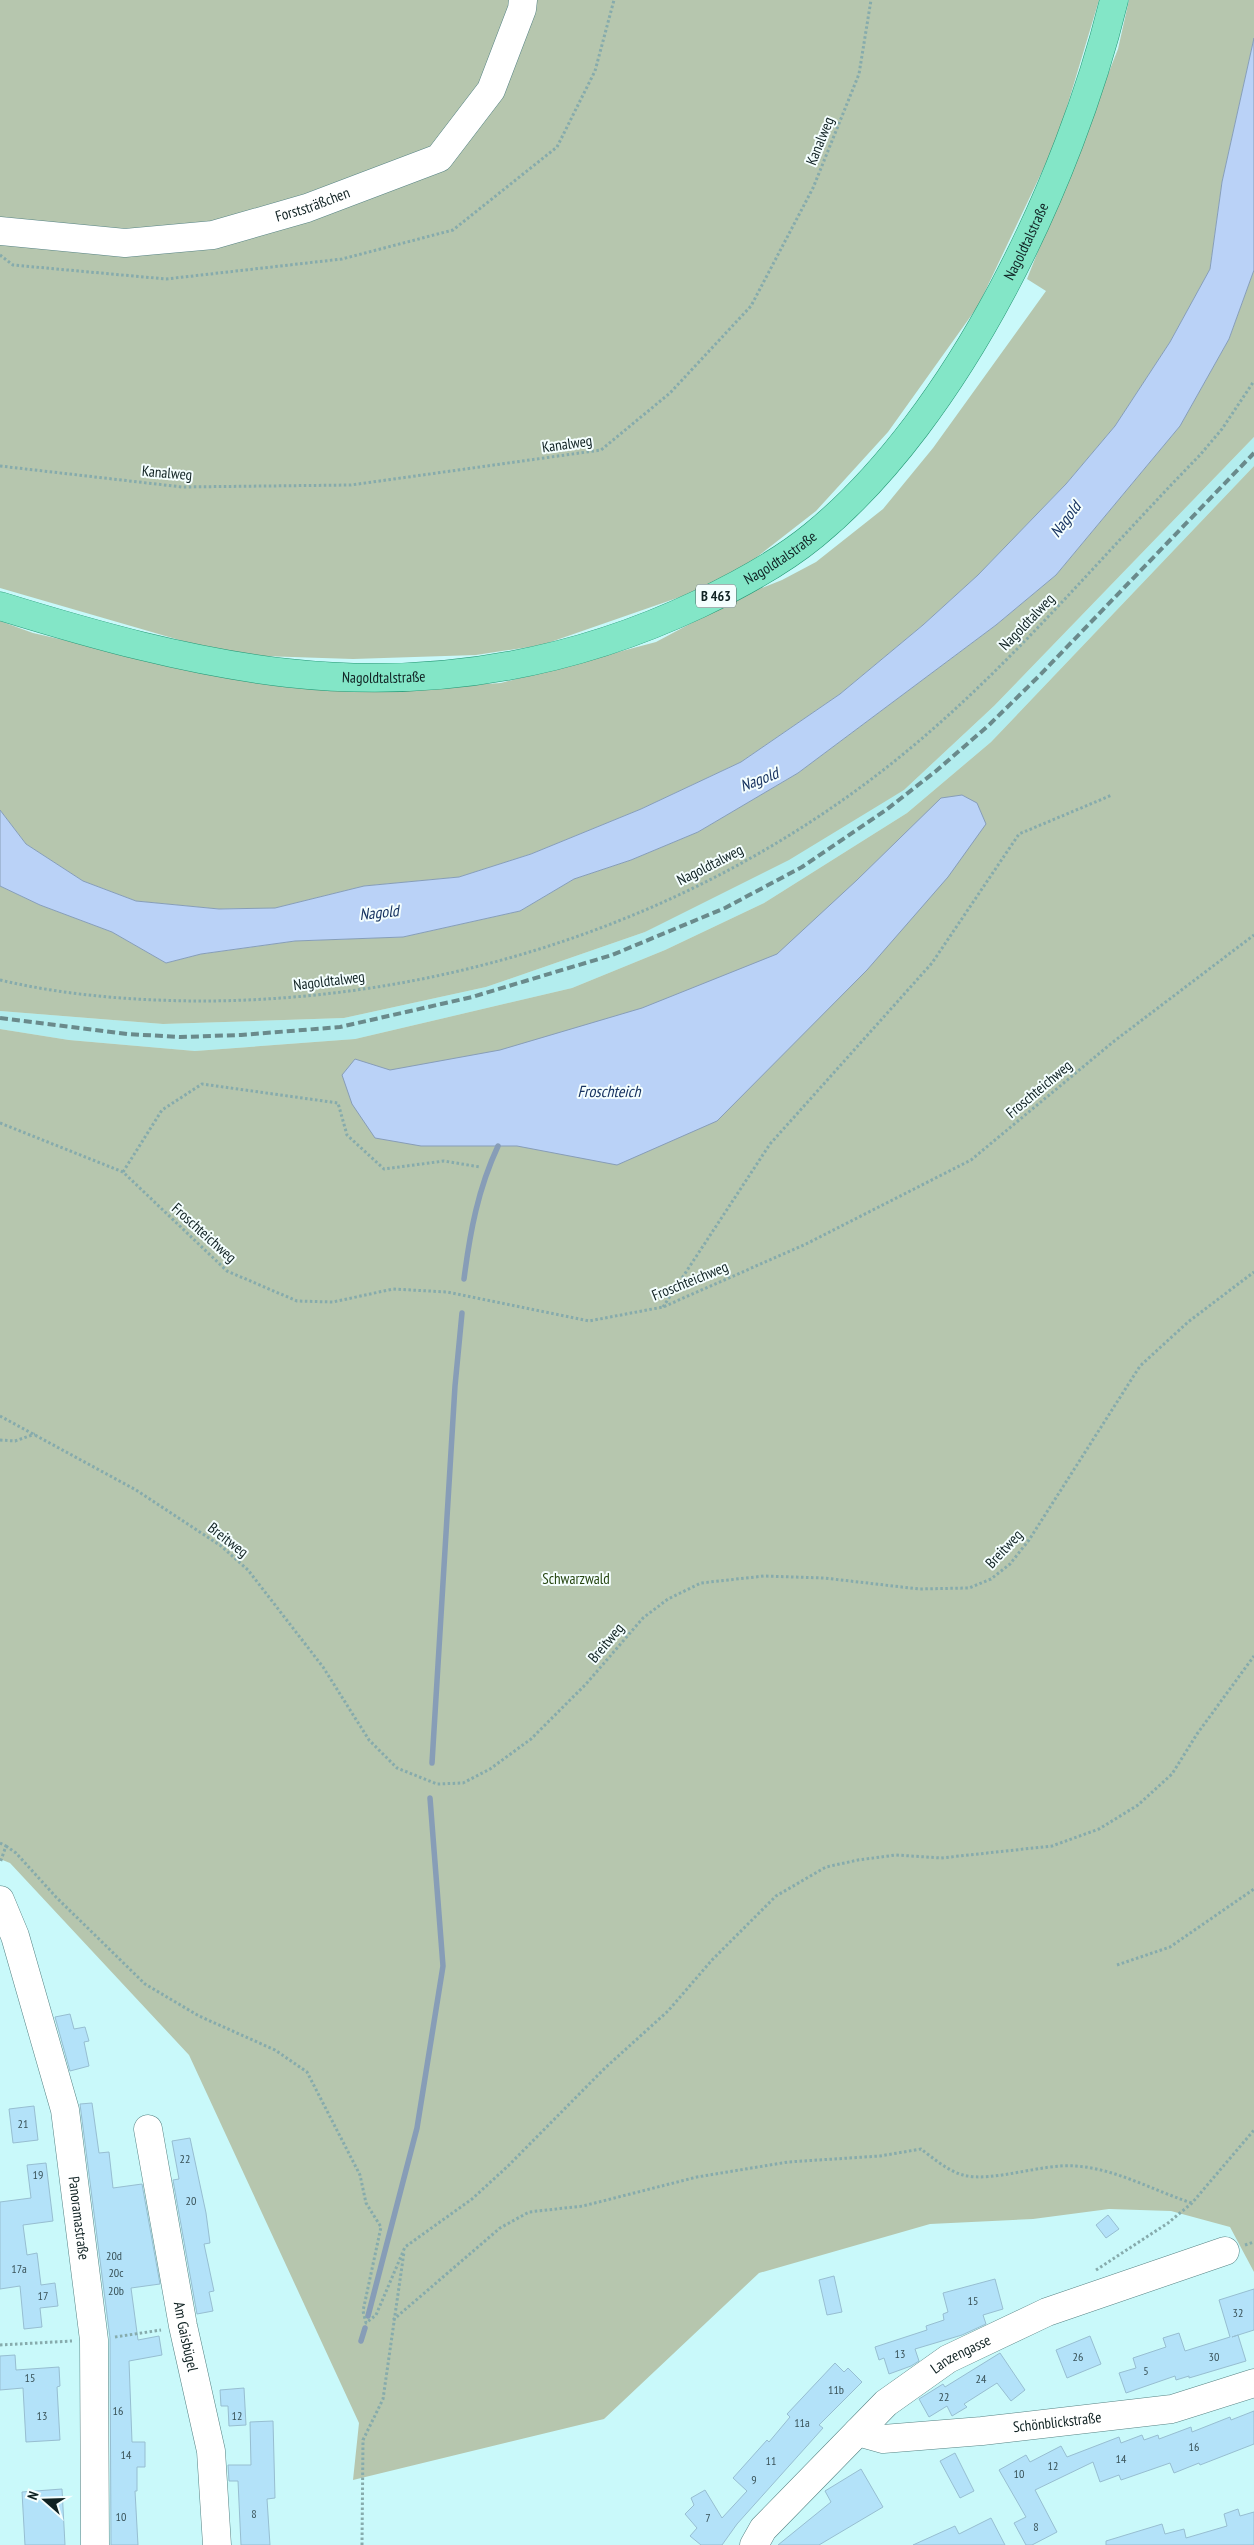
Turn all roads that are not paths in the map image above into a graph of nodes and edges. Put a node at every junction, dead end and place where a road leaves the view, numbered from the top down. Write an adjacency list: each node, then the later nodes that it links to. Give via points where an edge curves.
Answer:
1 (523, 0): 3 (street, Forststräßchen, via 491,90 439,158 307,208 213,235 124,242)
2 (1114, 0): 4 (main road, Nagoldtalstraße / B 463, via 1093,74 1056,172 1009,275 950,378 862,491 798,547 724,592 646,627 579,652 485,670 397,678 291,674 218,663 96,634)
3 (0, 230)
4 (0, 606)
5 (0, 1900): 10 (street, Panoramastraße, via 16,1936 65,2110 94,2340)
6 (148, 2129): 11 (street, Am Gaisbügel, via 183,2326 211,2451)
7 (1225, 2251): 9 (street, Lanzengasse, via 1047,2312 948,2359 886,2402)
8 (1254, 2383): 9 (street, Schönblickstraße, via 1172,2409 883,2439)
9 (858, 2432): 12 (street, Lanzengasse, via 763,2529)
10 (95, 2545)
11 (217, 2545)
12 (754, 2545)

